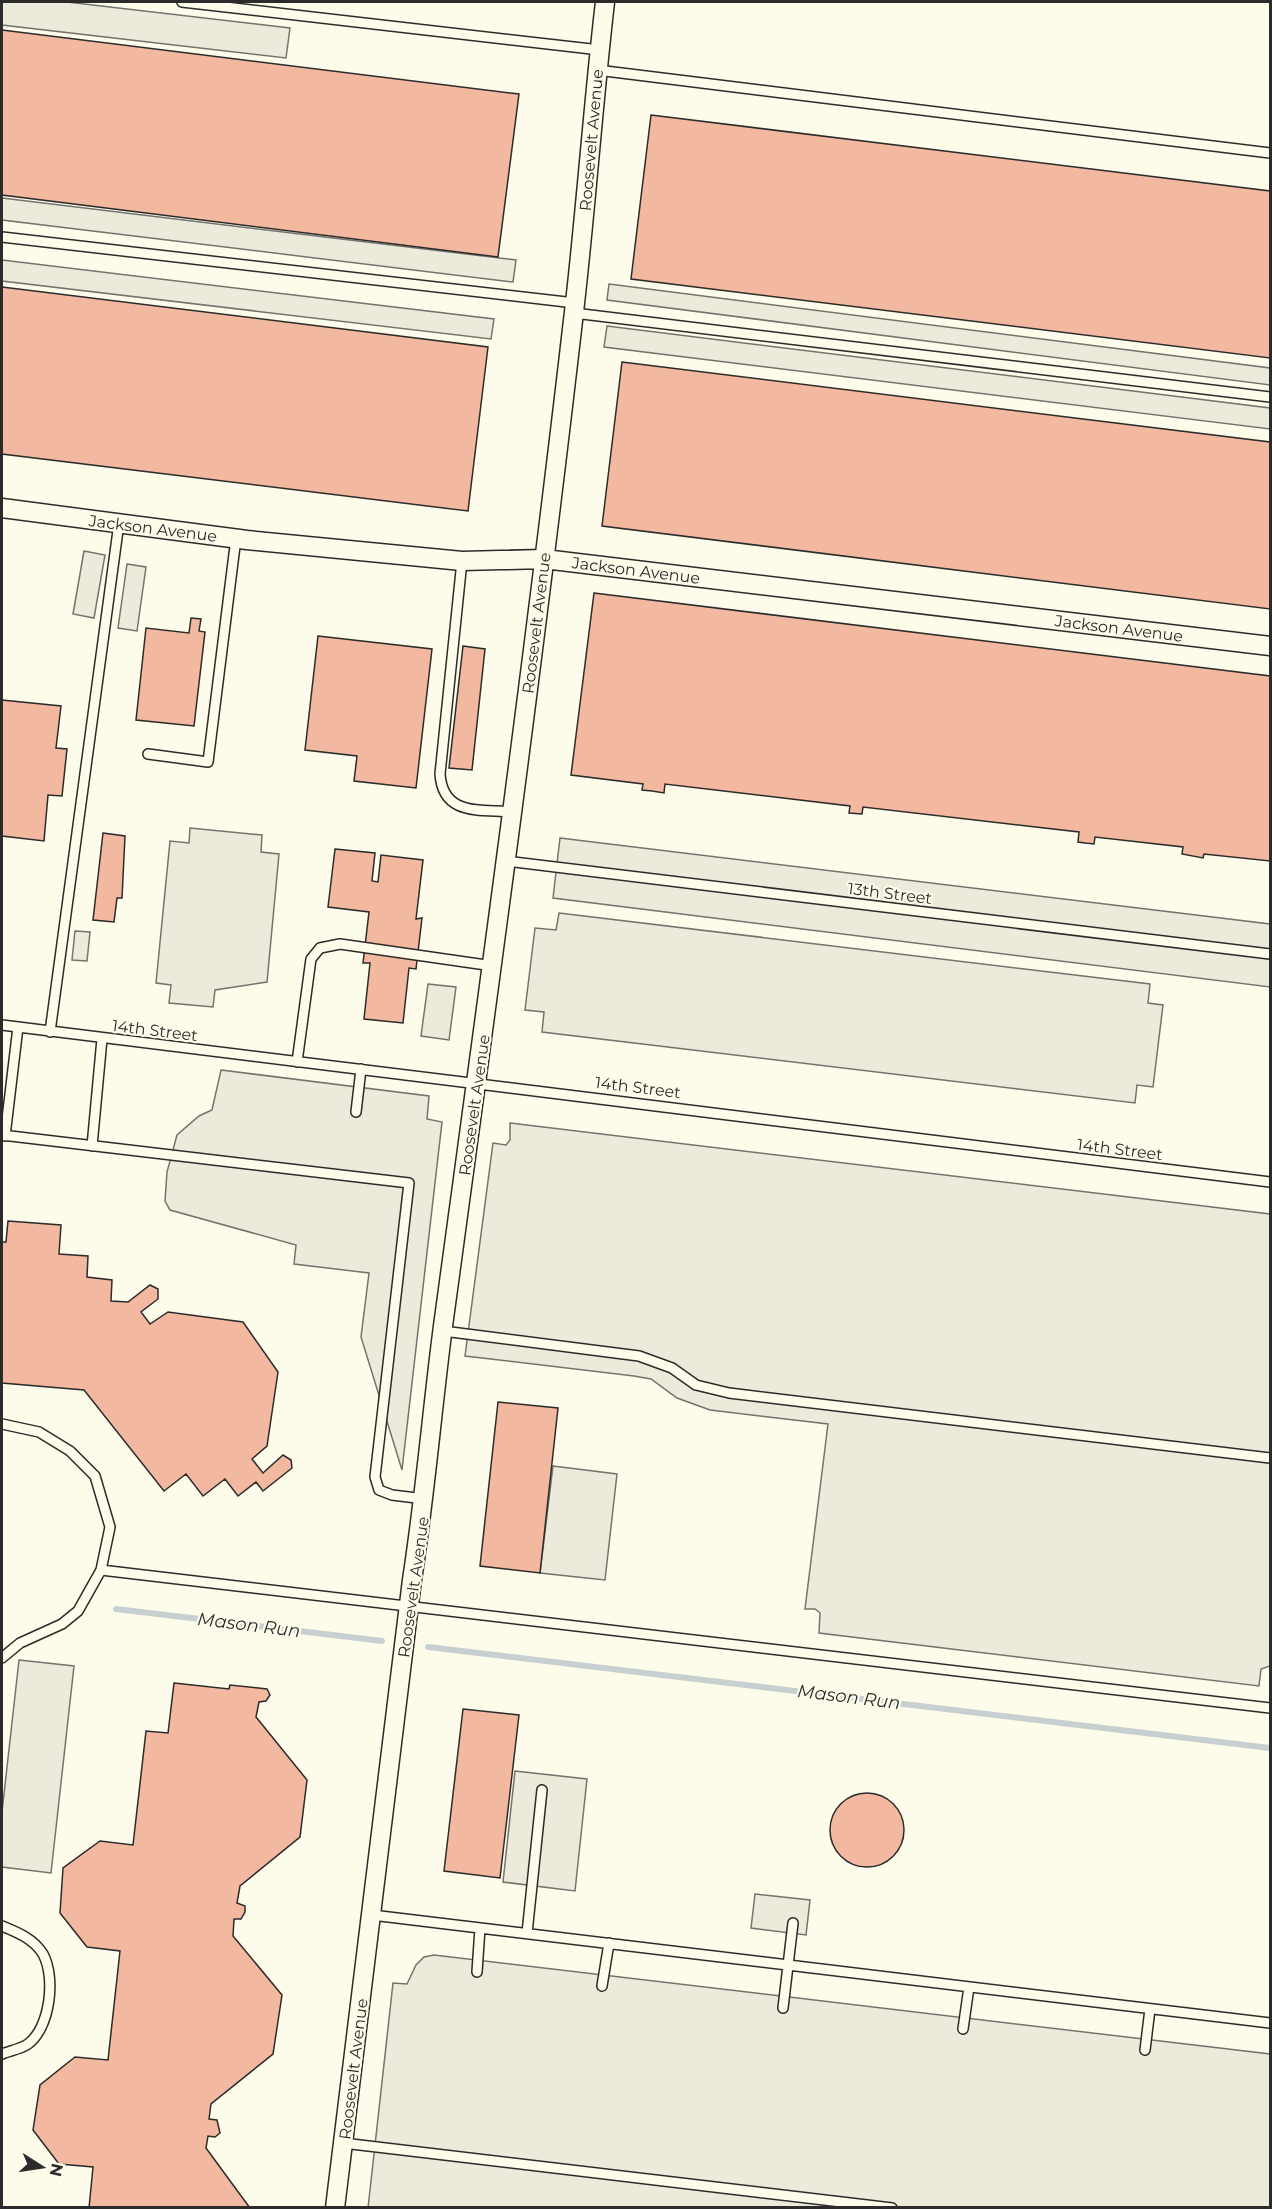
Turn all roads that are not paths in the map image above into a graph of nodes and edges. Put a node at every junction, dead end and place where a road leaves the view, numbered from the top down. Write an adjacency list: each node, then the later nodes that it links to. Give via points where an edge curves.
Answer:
1 (182, 2): 3 (lane)
2 (606, 2): 3 (street, Roosevelt Avenue)
3 (600, 51): 4 (street, Roosevelt Avenue)
4 (597, 70): 5 (lane); 7 (street, Roosevelt Avenue)
5 (1270, 153)
6 (2, 237): 7 (lane)
7 (575, 308): 8 (lane); 12 (street, Roosevelt Avenue)
8 (1270, 398)
9 (2, 508): 10 (street, Jackson Avenue)
10 (119, 523): 11 (street, Jackson Avenue); 22 (lane)
11 (236, 538): 13 (street, Jackson Avenue); 15 (lane, via 208,762)
12 (544, 559): 13 (street, Jackson Avenue); 14 (street, Jackson Avenue); 16 (street, Roosevelt Avenue)
13 (462, 561): 16 (lane, via 441,790 450,801 466,808)
14 (1270, 646)
15 (148, 754)
16 (512, 812): 17 (street, Roosevelt Avenue)
17 (506, 861): 18 (lane, 13th Street); 19 (street, Roosevelt Avenue)
18 (1270, 954)
19 (493, 966): 24 (lane, via 340,944 320,948 310,959); 26 (street, Roosevelt Avenue)
20 (2, 1025): 21 (lane, 14th Street)
21 (18, 1027): 22 (lane, 14th Street); 28 (lane)
22 (50, 1032): 23 (lane, 14th Street)
23 (102, 1039): 24 (lane, 14th Street); 29 (lane)
24 (297, 1062): 25 (lane, 14th Street)
25 (361, 1069): 26 (lane, 14th Street); 27 (lane)
26 (478, 1083): 30 (lane, 14th Street); 31 (street, Roosevelt Avenue)
27 (356, 1112)
28 (3, 1135): 29 (lane)
29 (92, 1146): 34 (lane, via 409,1183 375,1477 379,1490)
30 (1270, 1182)
31 (443, 1331): 33 (lane, via 639,1356 672,1368 696,1385 729,1393); 34 (street, Roosevelt Avenue)
32 (2, 1424): 35 (lane, via 39,1432 70,1451 95,1476 111,1527)
33 (1270, 1458)
34 (425, 1499): 36 (street, Roosevelt Avenue)
35 (101, 1570): 36 (lane); 37 (lane, via 78,1611 62,1624 20,1643)
36 (410, 1605): 38 (lane); 40 (street, Roosevelt Avenue)
37 (2, 1658)
38 (1270, 1708)
39 (542, 1790): 44 (lane)
40 (372, 1915): 43 (lane); 56 (street, Roosevelt Avenue)
41 (793, 1923): 46 (lane)
42 (2, 1926): 55 (lane, via 24,1935 43,1955 50,1990 44,2026 27,2045)
43 (480, 1928): 44 (lane); 47 (lane)
44 (527, 1933): 45 (lane)
45 (609, 1943): 46 (lane); 48 (lane)
46 (788, 1965): 49 (lane); 50 (lane)
47 (477, 1972)
48 (602, 1986)
49 (969, 1987): 51 (lane); 53 (lane)
50 (783, 2008)
51 (1150, 2009): 52 (lane); 54 (lane)
52 (1270, 2023)
53 (963, 2028)
54 (1145, 2050)
55 (2, 2054)
56 (343, 2143): 57 (street, Roosevelt Avenue); 58 (lane)
57 (335, 2208)
58 (892, 2208)

